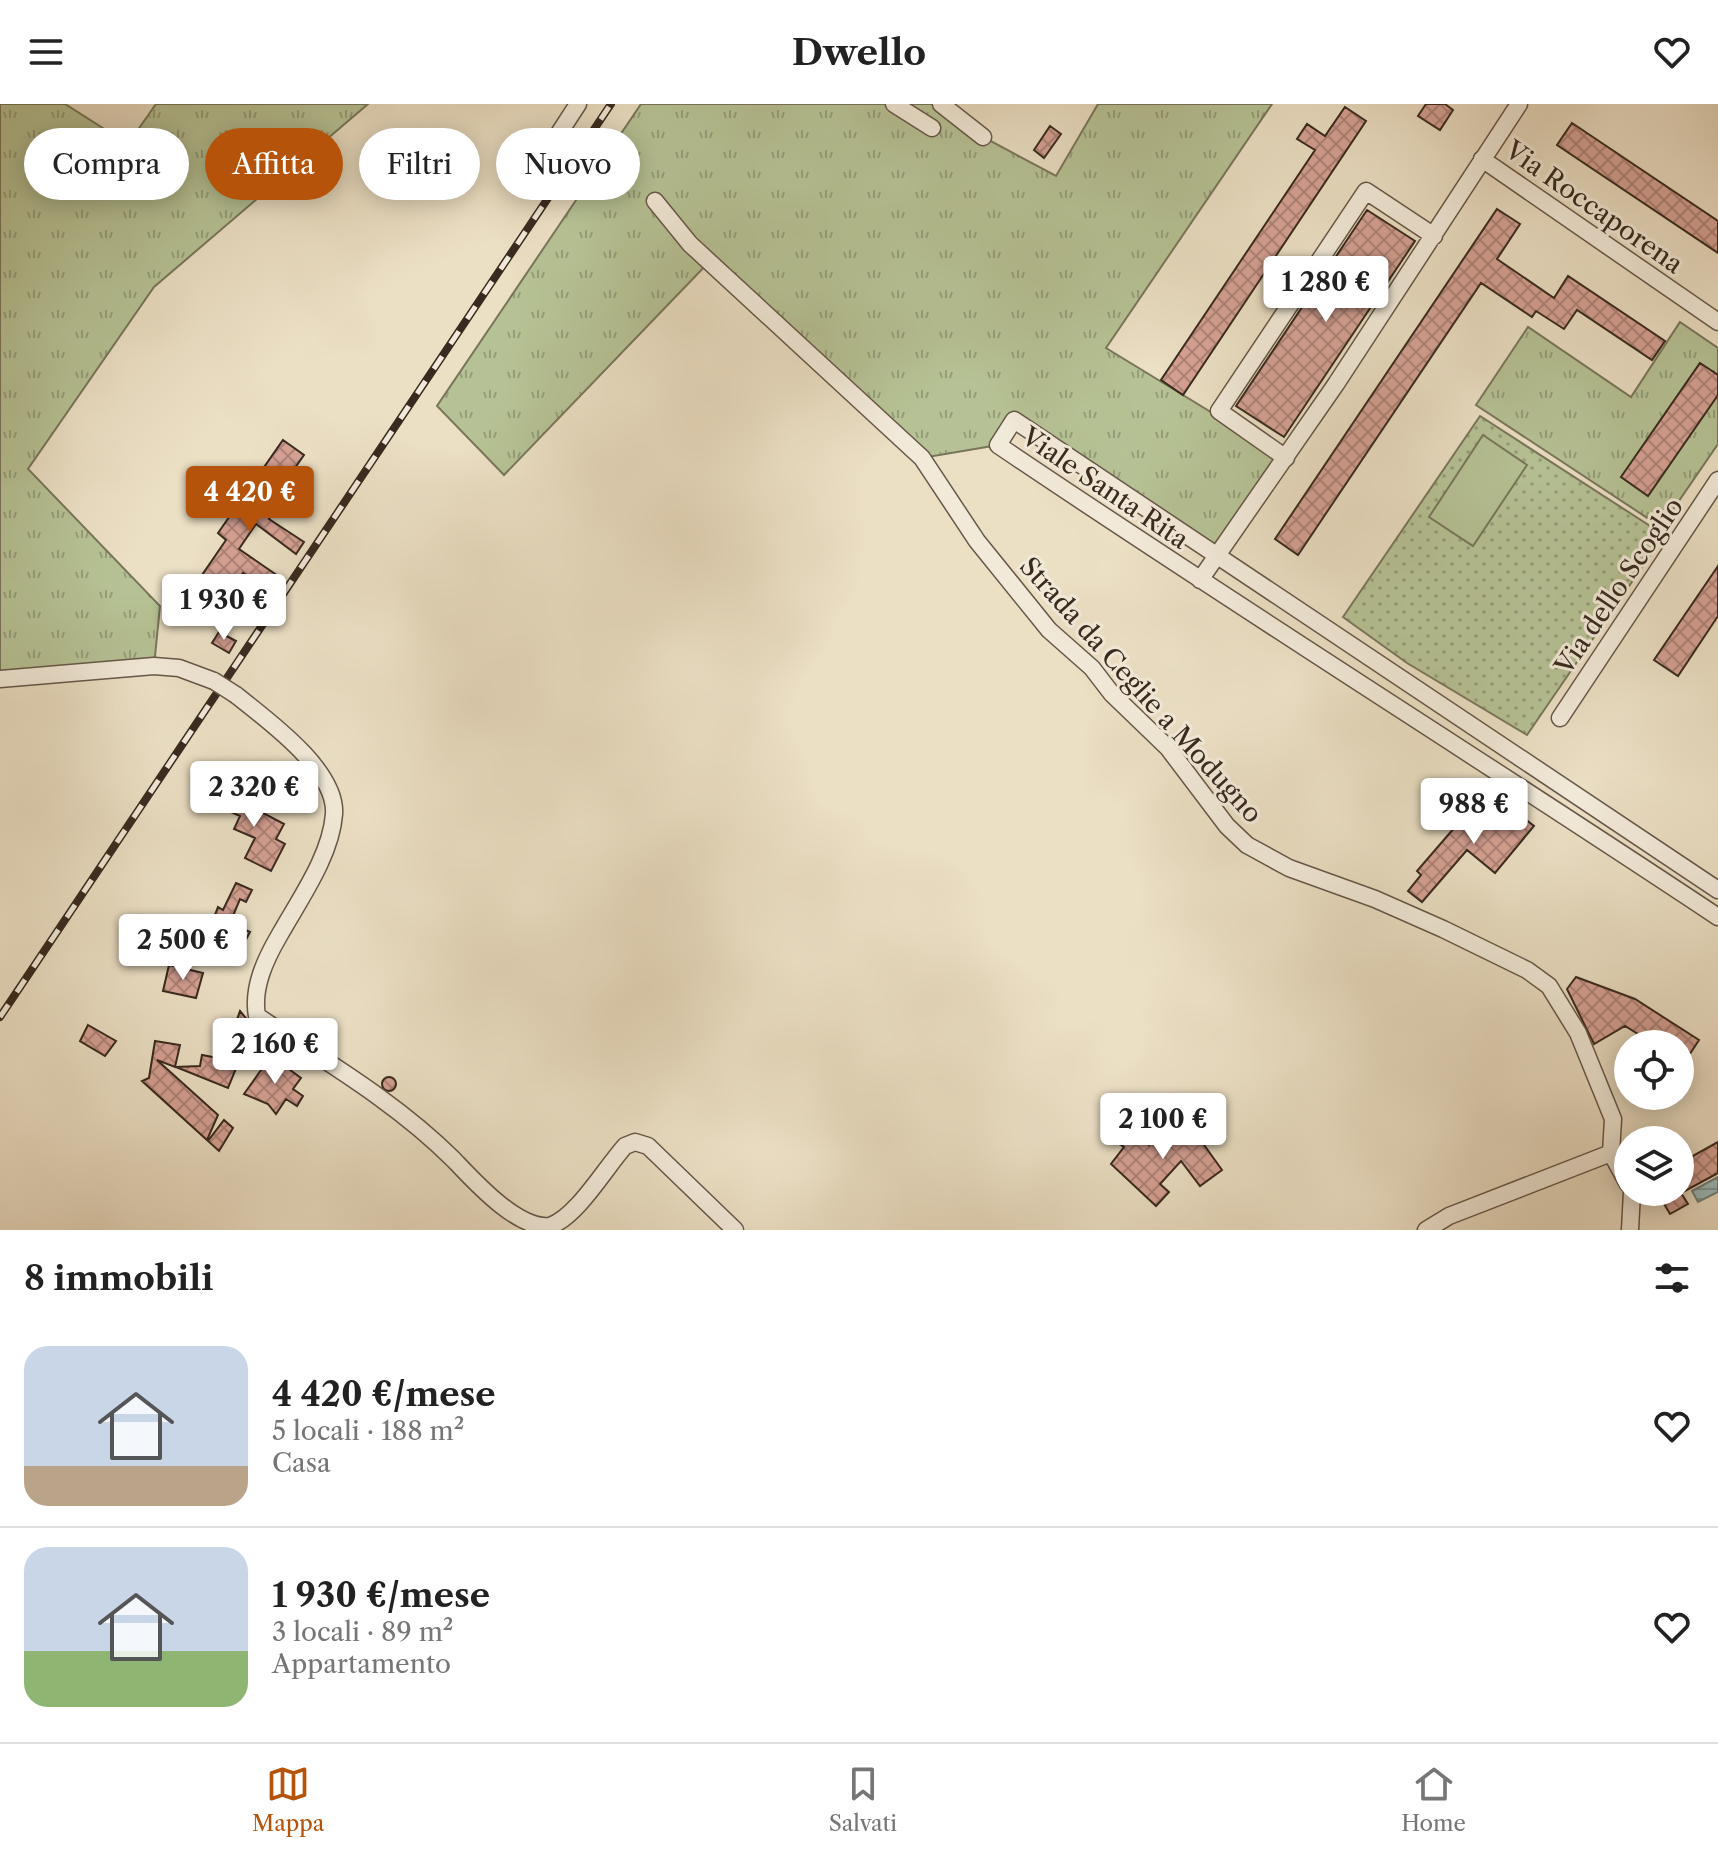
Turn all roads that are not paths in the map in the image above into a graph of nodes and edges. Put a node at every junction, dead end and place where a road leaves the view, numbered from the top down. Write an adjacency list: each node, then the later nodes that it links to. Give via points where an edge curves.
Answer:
1 (578, 104): 5 (street)
2 (894, 104): 6 (street)
3 (941, 104): 7 (street)
4 (1519, 104): 8 (street)
5 (562, 128)
6 (932, 128)
7 (983, 137)
8 (1482, 159): 10 (street); 11 (street, Via Roccaporena)
9 (655, 201): 22 (street, Strada da Ceglie a Modugno, via 690,244 922,458 977,541 1049,630 1168,748 1247,845 1289,868 1443,929 1549,986 1578,1033 1613,1119)
10 (1434, 236): 12 (street); 12 (street, via 1366,191 1320,258 1219,411)
11 (1718, 322)
12 (1286, 458): 14 (street)
13 (1718, 480): 19 (street, Via dello Scoglio)
14 (1215, 557): 15 (street); 15 (street, Viale Santa Rita, via 1014,420 998,445); 17 (street, Viale Santa Rita)
15 (1200, 580): 18 (street, Viale Santa Rita)
16 (0, 679): 25 (street, bridge, via 154,666 179,668 236,695 295,744 324,779 335,812 321,858 265,961 255,1001 257,1016 392,1105 512,1218 532,1227 550,1227 567,1216 625,1146 635,1142 654,1151)
17 (1422, 693): 18 (street); 20 (street, Viale Santa Rita)
18 (1409, 712): 21 (street, Viale Santa Rita)
19 (1560, 718)
20 (1718, 890)
21 (1718, 917)
22 (1611, 1153): 23 (street, Strada da Ceglie a Modugno); 26 (street, via 1449,1216)
23 (1614, 1158)
24 (1631, 1206): 27 (street)
25 (735, 1230)
26 (1426, 1230)
27 (1630, 1230)

